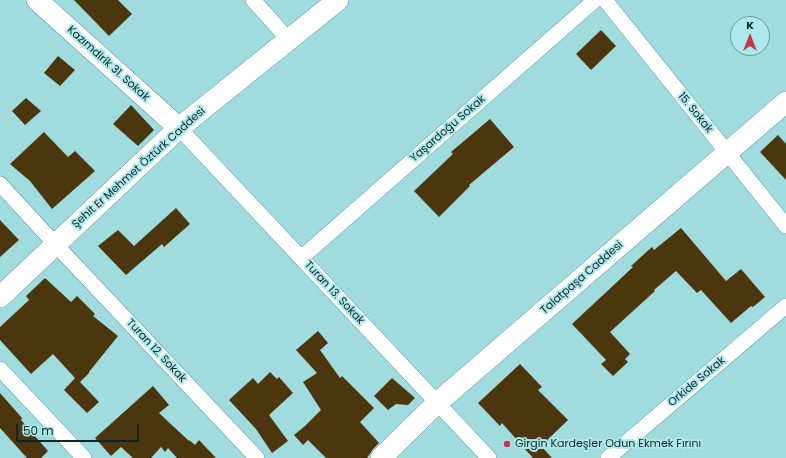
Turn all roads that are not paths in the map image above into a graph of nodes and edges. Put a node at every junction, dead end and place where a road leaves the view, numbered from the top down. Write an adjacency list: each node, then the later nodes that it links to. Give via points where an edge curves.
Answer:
1 (37, 0): 8 (street, Kazımdirik 31. Sokak)
2 (253, 0): 6 (street)
3 (338, 0): 6 (street, Şehit Er Mehmet Öztürk Caddesi)
4 (595, 0): 13 (street, Yaşardoğu Sokak)
5 (605, 0): 9 (street, 15. Sokak)
6 (289, 40): 8 (street, Şehit Er Mehmet Öztürk Caddesi)
7 (786, 102): 9 (street, Talatpaşa Caddesi)
8 (179, 128): 12 (street, Şehit Er Mehmet Öztürk Caddesi); 13 (street, Turan 13. Sokak)
9 (727, 153): 11 (street, 15. Sokak); 17 (street, Talatpaşa Caddesi)
10 (0, 184): 12 (street, Turan 12. Sokak)
11 (786, 226)
12 (55, 244): 14 (street, Şehit Er Mehmet Öztürk Caddesi); 19 (street, Turan 12. Sokak)
13 (301, 258): 17 (street, Turan 13. Sokak)
14 (0, 297)
15 (786, 306): 22 (street, Orkide Sokak)
16 (0, 369): 18 (street)
17 (437, 403): 20 (street, Talatpaşa Caddesi); 21 (street, Turan 13. Sokak)
18 (84, 458)
19 (257, 458)
20 (381, 458)
21 (489, 458)
22 (608, 458)

